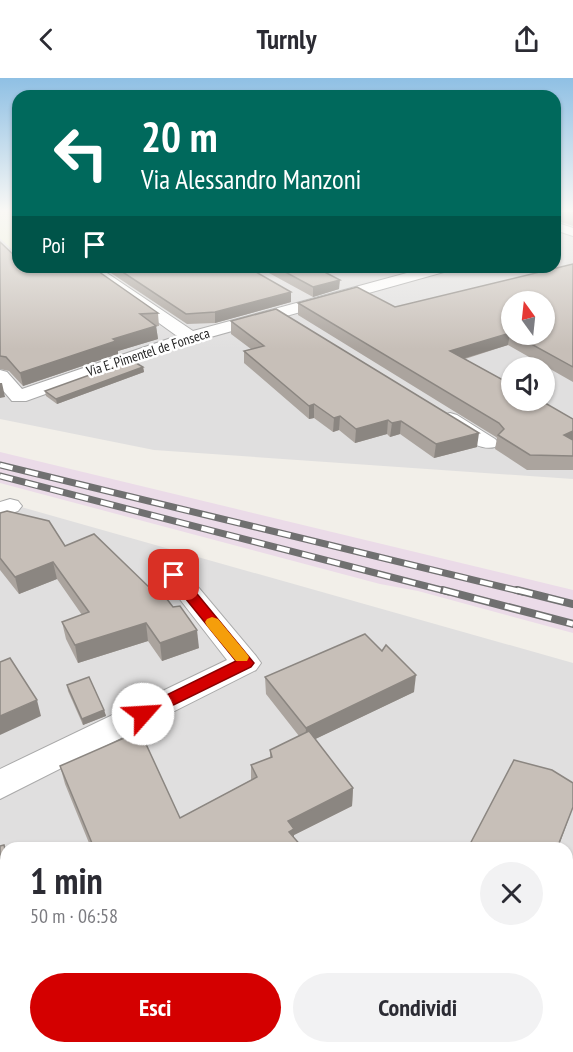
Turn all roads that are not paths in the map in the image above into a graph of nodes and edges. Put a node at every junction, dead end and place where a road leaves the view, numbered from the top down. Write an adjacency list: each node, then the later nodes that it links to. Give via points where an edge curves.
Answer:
1 (97, 273): 7 (street)
2 (424, 273): 4 (street, Via E. Pimentel de Fonseca)
3 (292, 293): 4 (street)
4 (311, 304): 5 (street, Via E. Pimentel de Fonseca)
5 (279, 313): 6 (street); 7 (street, Via E. Pimentel de Fonseca)
6 (299, 325)
7 (190, 337): 8 (street, Via E. Pimentel de Fonseca, via 19,397)
8 (0, 376)
9 (438, 412): 10 (street)
10 (488, 443)
11 (174, 575): 12 (street, via 246,663)
12 (0, 785)

